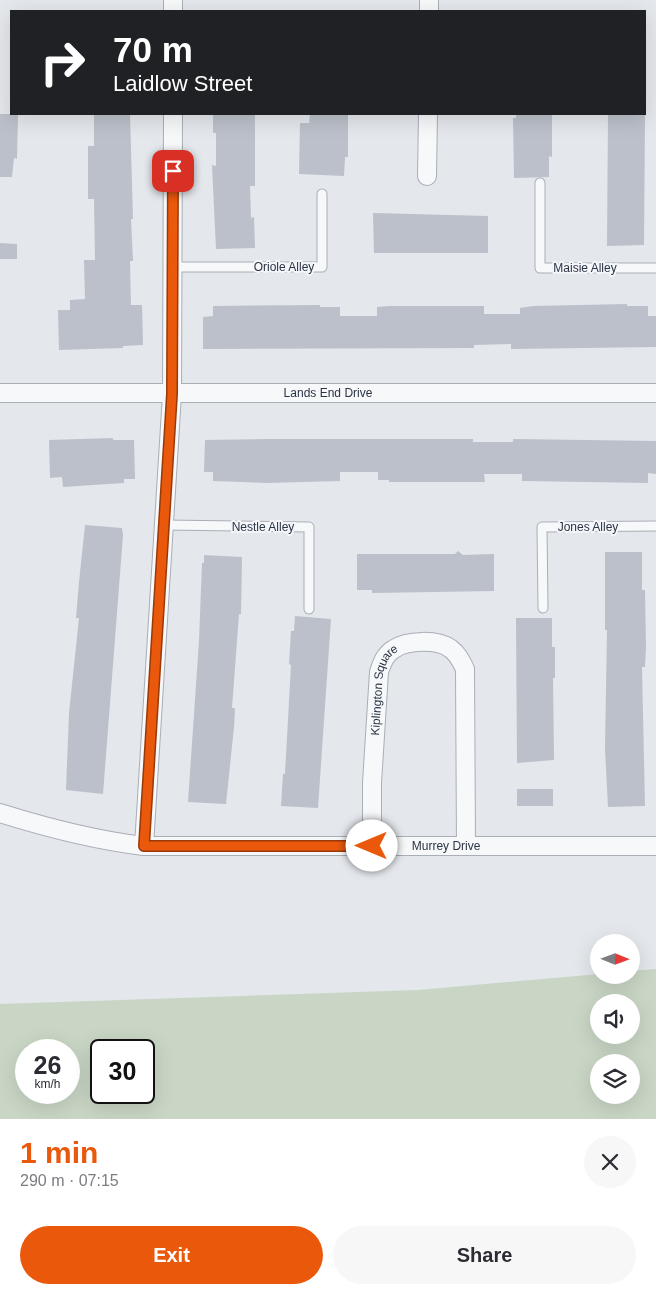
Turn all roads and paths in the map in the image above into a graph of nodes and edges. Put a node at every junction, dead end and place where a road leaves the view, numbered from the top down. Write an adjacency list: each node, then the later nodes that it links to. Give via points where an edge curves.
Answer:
1 (173, 115): 6 (street)
2 (428, 115): 3 (street)
3 (427, 176)
4 (540, 183): 7 (lane, Maisie Alley, via 540,268)
5 (322, 194): 6 (lane, Oriole Alley, via 322,267)
6 (174, 267): 10 (street)
7 (656, 268)
8 (0, 393): 10 (street, Lands End Drive)
9 (656, 393): 10 (street, Lands End Drive)
10 (172, 394): 11 (street)
11 (165, 525): 14 (lane, Nestle Alley, via 309,527); 16 (street)
12 (656, 526): 13 (lane, Jones Alley, via 542,527)
13 (543, 608)
14 (309, 609)
15 (0, 813): 16 (street, Murrey Drive, via 94,840)
16 (144, 846): 17 (street, Murrey Drive)
17 (372, 846): 18 (street, Murrey Drive); 18 (street, Kiplington Square, via 372,783 379,672 383,659 406,643 438,643 459,657 464,669)
18 (466, 846): 19 (street, Murrey Drive)
19 (656, 846)

